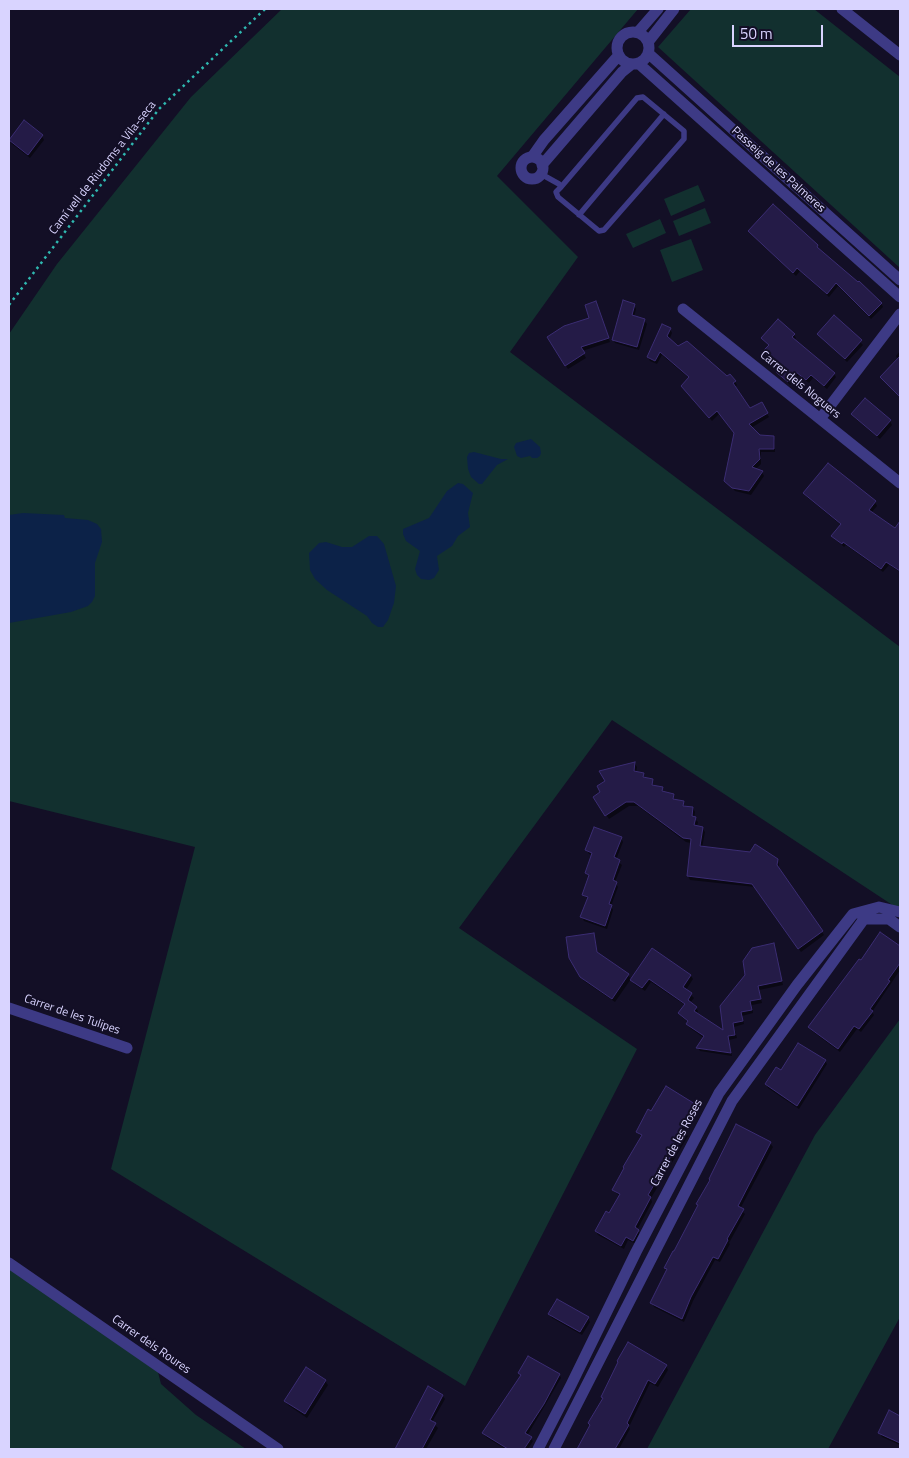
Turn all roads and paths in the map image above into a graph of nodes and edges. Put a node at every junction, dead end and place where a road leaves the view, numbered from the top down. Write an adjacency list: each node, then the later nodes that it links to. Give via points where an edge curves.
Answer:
1 (265, 9): 17 (path, Camí vell de Riudoms a Vila-seca, via 159,109)
2 (658, 9): 5 (street)
3 (674, 9): 6 (street)
4 (842, 9): 8 (street)
5 (638, 32): 6 (street, via 643,35); 7 (street, via 627,32 622,36 617,46)
6 (648, 48): 9 (street, via 645,58); 15 (street, Passeig de les Palmeres)
7 (619, 55): 9 (street, via 627,62); 11 (street)
8 (900, 55)
9 (635, 63): 12 (street, via 622,72); 16 (street, Passeig de les Palmeres)
10 (664, 114): 13 (lane, via 643,97 637,98); 14 (lane); 14 (lane, via 684,131 684,139 604,230 599,231)
11 (532, 157): 12 (street, via 539,160); 12 (street, via 524,161 522,171 526,177 536,178)
12 (542, 169): 13 (lane)
13 (560, 187): 14 (lane, via 556,192 558,198)
14 (579, 216)
15 (900, 280)
16 (900, 297)
17 (9, 305)
18 (683, 309): 20 (street, Carrer dels Noguers)
19 (900, 314): 20 (street)
20 (820, 419): 21 (street, Carrer dels Noguers)
21 (900, 483)
22 (900, 912): 28 (street, Carrer de les Roses, via 879,908 853,914 719,1092)
23 (900, 927): 29 (street, via 889,919 864,919 732,1101)
24 (9, 1008): 25 (street, Carrer de les Tulipes)
25 (127, 1048)
26 (9, 1263): 27 (street, Carrer dels Roures)
27 (278, 1449)
28 (538, 1449)
29 (554, 1449)

